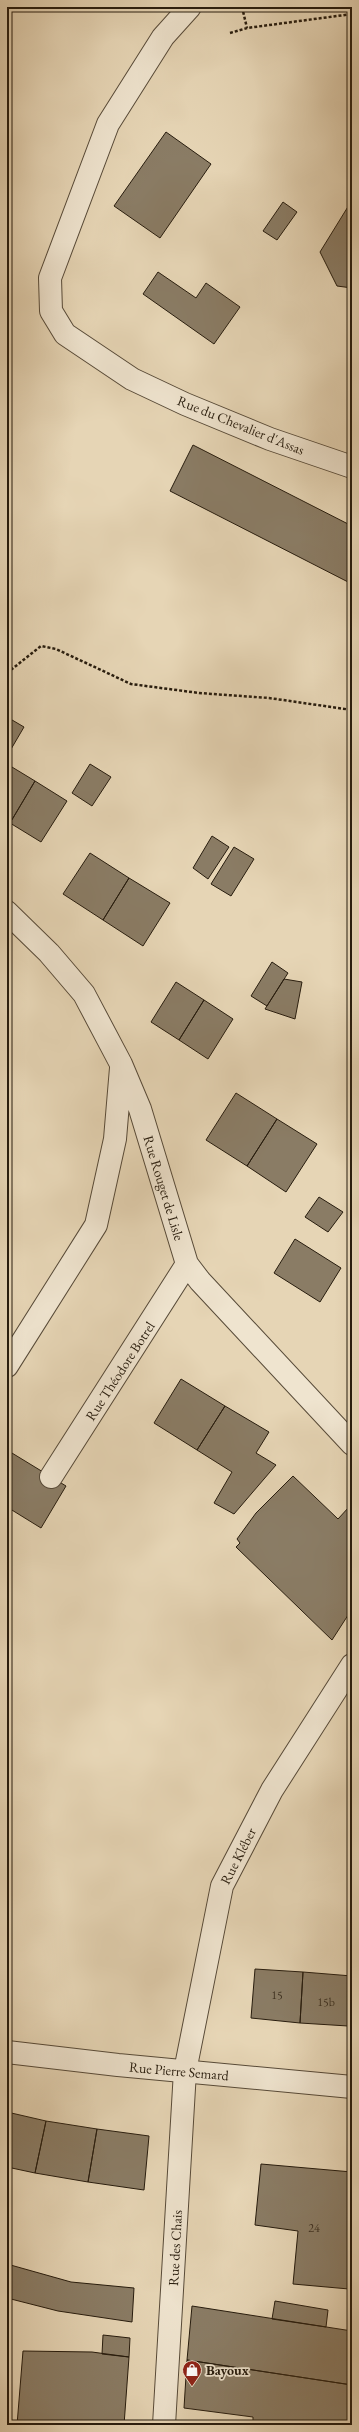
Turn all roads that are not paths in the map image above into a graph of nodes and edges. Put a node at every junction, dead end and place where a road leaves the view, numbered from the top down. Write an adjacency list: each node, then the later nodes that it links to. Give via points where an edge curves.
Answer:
1 (190, 7): 2 (street, Rue du Chevalier d'Assas, via 163,37 108,124 50,278 51,310 65,334 132,379 262,436)
2 (352, 467)
3 (7, 912): 4 (street, Rue Rouget de Lisle, via 50,953 84,994)
4 (121, 1064): 5 (street, Rue Rouget de Lisle, via 140,1109); 6 (street, via 116,1139 96,1225)
5 (187, 1264): 7 (street, Rue Rouget de Lisle); 8 (street, Rue Théodore Botrel)
6 (7, 1366)
7 (352, 1444)
8 (51, 1477)
9 (352, 1665): 11 (street, Rue Kléber, via 272,1790 222,1886)
10 (7, 2052): 11 (street, Rue Pierre Semard)
11 (185, 2071): 12 (street, Rue Pierre Semard); 13 (street, Rue des Chais)
12 (352, 2087)
13 (164, 2425)

